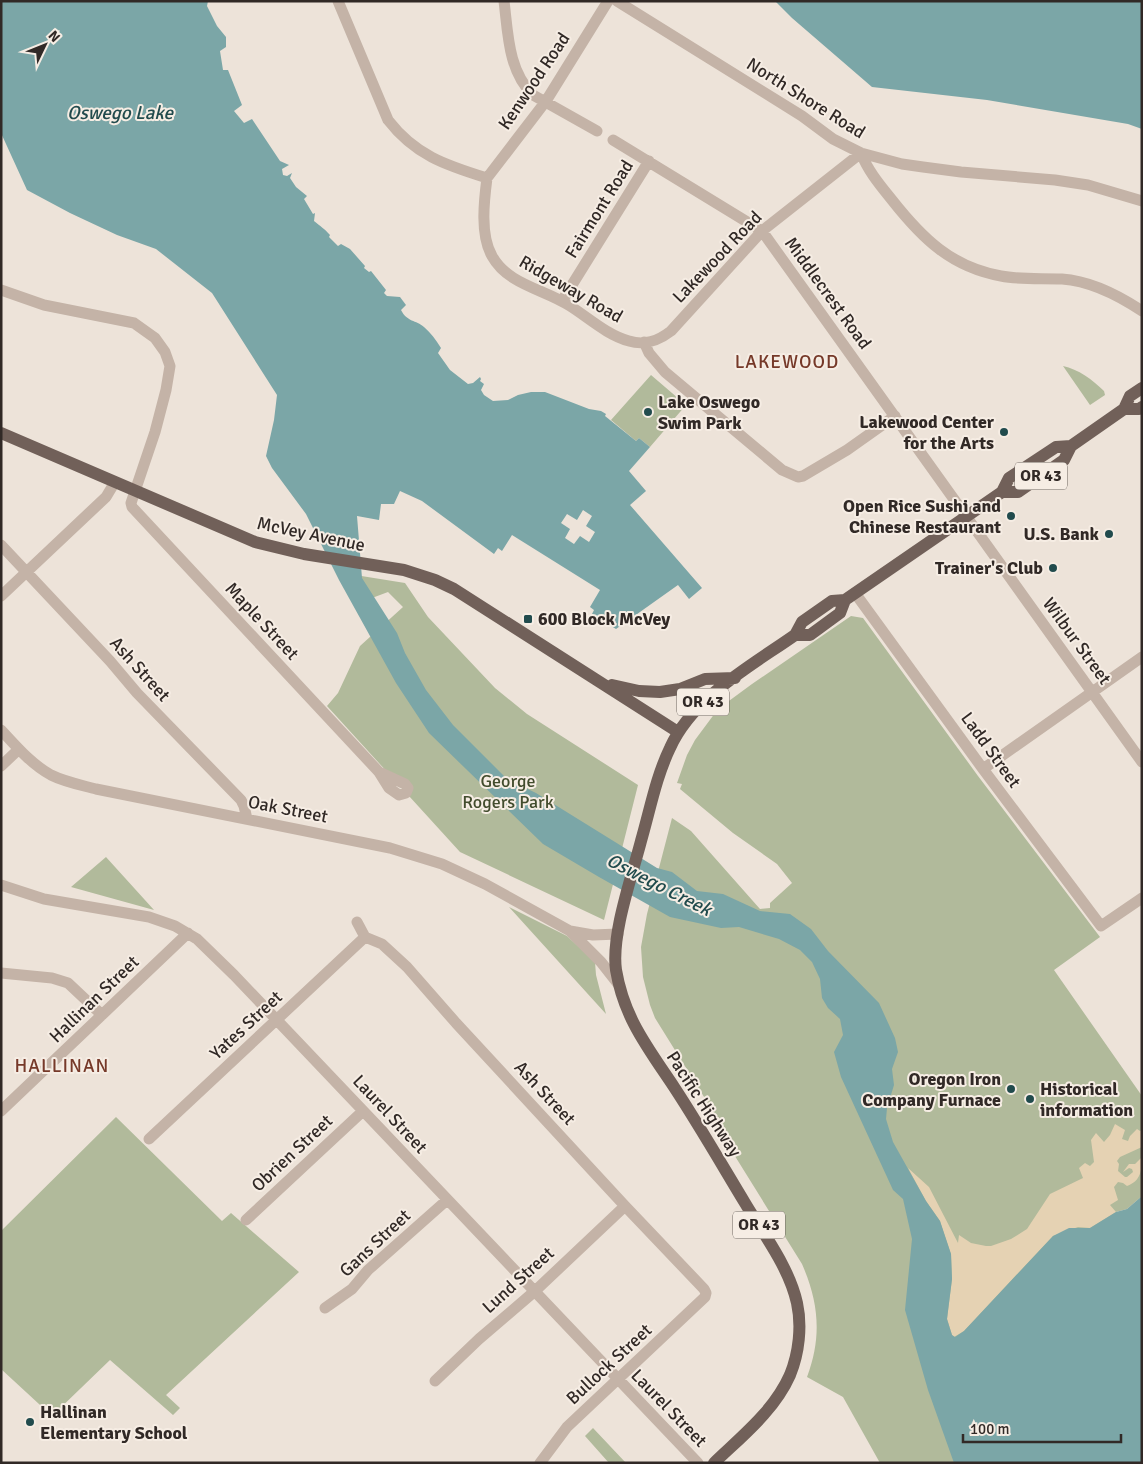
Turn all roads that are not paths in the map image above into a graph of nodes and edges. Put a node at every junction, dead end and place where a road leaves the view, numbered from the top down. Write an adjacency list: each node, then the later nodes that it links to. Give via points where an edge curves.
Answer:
1 (338, 1): 10 (street, via 388,120 396,131 416,149 433,158)
2 (504, 1): 5 (street, via 514,67 526,88)
3 (608, 1): 5 (street, Kenwood Road)
4 (618, 1): 8 (street, North Shore Road, via 802,116 833,139)
5 (546, 101): 6 (street); 10 (street, Kenwood Road)
6 (597, 131)
7 (613, 140): 9 (street, Middlecrest Road)
8 (861, 153): 11 (street, North Shore Road, via 902,164 1088,185); 12 (street, Lakewood Road); 15 (street, via 870,172 913,227 954,258 1002,276 1064,279 1089,284)
9 (649, 161): 12 (street, Middlecrest Road); 14 (street, Fairmont Road)
10 (487, 178): 14 (street, Ridgeway Road, via 484,229 492,256 510,276)
11 (1142, 201)
12 (762, 231): 16 (street, Lakewood Road, via 671,331 661,339); 20 (street, Middlecrest Road)
13 (1, 290): 23 (street, via 44,305 134,324 150,333 161,345 170,366 169,378)
14 (562, 301): 16 (street, Ridgeway Road, via 608,332 629,341)
15 (1142, 311)
16 (644, 342): 20 (street, via 665,372 782,470 798,477 846,450)
17 (1142, 388): 19 (main road, OR 43, via 1130,396)
18 (1142, 407): 19 (main road, OR 43)
19 (1124, 409): 24 (main road, OR 43, via 1071,446 1056,446 1009,478 1002,492)
20 (895, 416): 24 (street, Middlecrest Road)
21 (1, 433): 22 (main road, McVey Avenue)
22 (115, 482): 23 (main road, McVey Avenue); 26 (street, via 106,497)
23 (135, 491): 31 (main road, McVey Avenue, via 255,542 415,573 444,584); 39 (street, Maple Street, via 131,503 134,511)
24 (966, 517): 28 (main road, OR 43); 32 (street, Wilbur Street)
25 (1, 545): 26 (street, Ash Street)
26 (26, 571): 27 (street); 40 (street, Ash Street, via 137,693 241,800)
27 (1, 596)
28 (850, 597): 30 (main road, OR 43, via 840,613 810,635 795,635); 38 (street, Ladd Street)
29 (1142, 657): 32 (street)
30 (734, 678): 31 (main road, McVey Avenue, via 705,680 660,692); 34 (main road, OR 43, via 703,702)
31 (604, 684): 34 (main road, McVey Avenue)
32 (1092, 692): 36 (street, Wilbur Street); 38 (street)
33 (1, 730): 35 (street, Oak Street)
34 (678, 732): 44 (main road, Pacific Highway / OR 43, via 653,799)
35 (19, 749): 37 (street); 40 (street, Oak Street, via 43,770 71,783)
36 (1142, 762)
37 (1, 766)
38 (983, 770): 42 (street, Ladd Street, via 1101,926)
39 (379, 772)
40 (247, 819): 45 (street, Oak Street, via 390,848 434,862 486,884)
41 (1, 885): 46 (street, Laurel Street, via 44,899 149,916)
42 (1142, 898)
43 (357, 922): 47 (street)
44 (619, 928): 45 (street, Oak Street, via 592,935); 49 (main road, Pacific Highway / OR 43, via 616,969)
45 (570, 931): 49 (street, Oak Street)
46 (188, 933): 50 (street, Hallinan Street); 51 (street, Laurel Street, via 204,945)
47 (365, 937): 51 (street, Yates Street); 56 (street, Ash Street, via 382,944 407,967)
48 (1, 973): 50 (street, via 52,978 68,983)
49 (621, 987): 65 (main road, Pacific Highway / OR 43, via 644,1044 686,1105 780,1260 797,1303 798,1341 785,1386 765,1413)
50 (102, 1015): 52 (street, Hallinan Street)
51 (277, 1021): 53 (street, Laurel Street); 54 (street, Yates Street)
52 (1, 1111)
53 (363, 1111): 55 (street, Laurel Street); 57 (street, Obrien Street)
54 (149, 1139)
55 (447, 1200): 58 (street, Laurel Street); 60 (street, Gans Street, via 368,1270 352,1289)
56 (625, 1206): 58 (street, Lund Street); 59 (street, Ash Street)
57 (246, 1220)
58 (535, 1291): 61 (street, Laurel Street); 62 (street, Lund Street)
59 (706, 1293): 61 (street, Bullock Street)
60 (326, 1308)
61 (619, 1380): 63 (street, Bullock Street, via 567,1427); 64 (street, Laurel Street)
62 (435, 1381)
63 (540, 1463)
64 (698, 1463)
65 (714, 1463)

